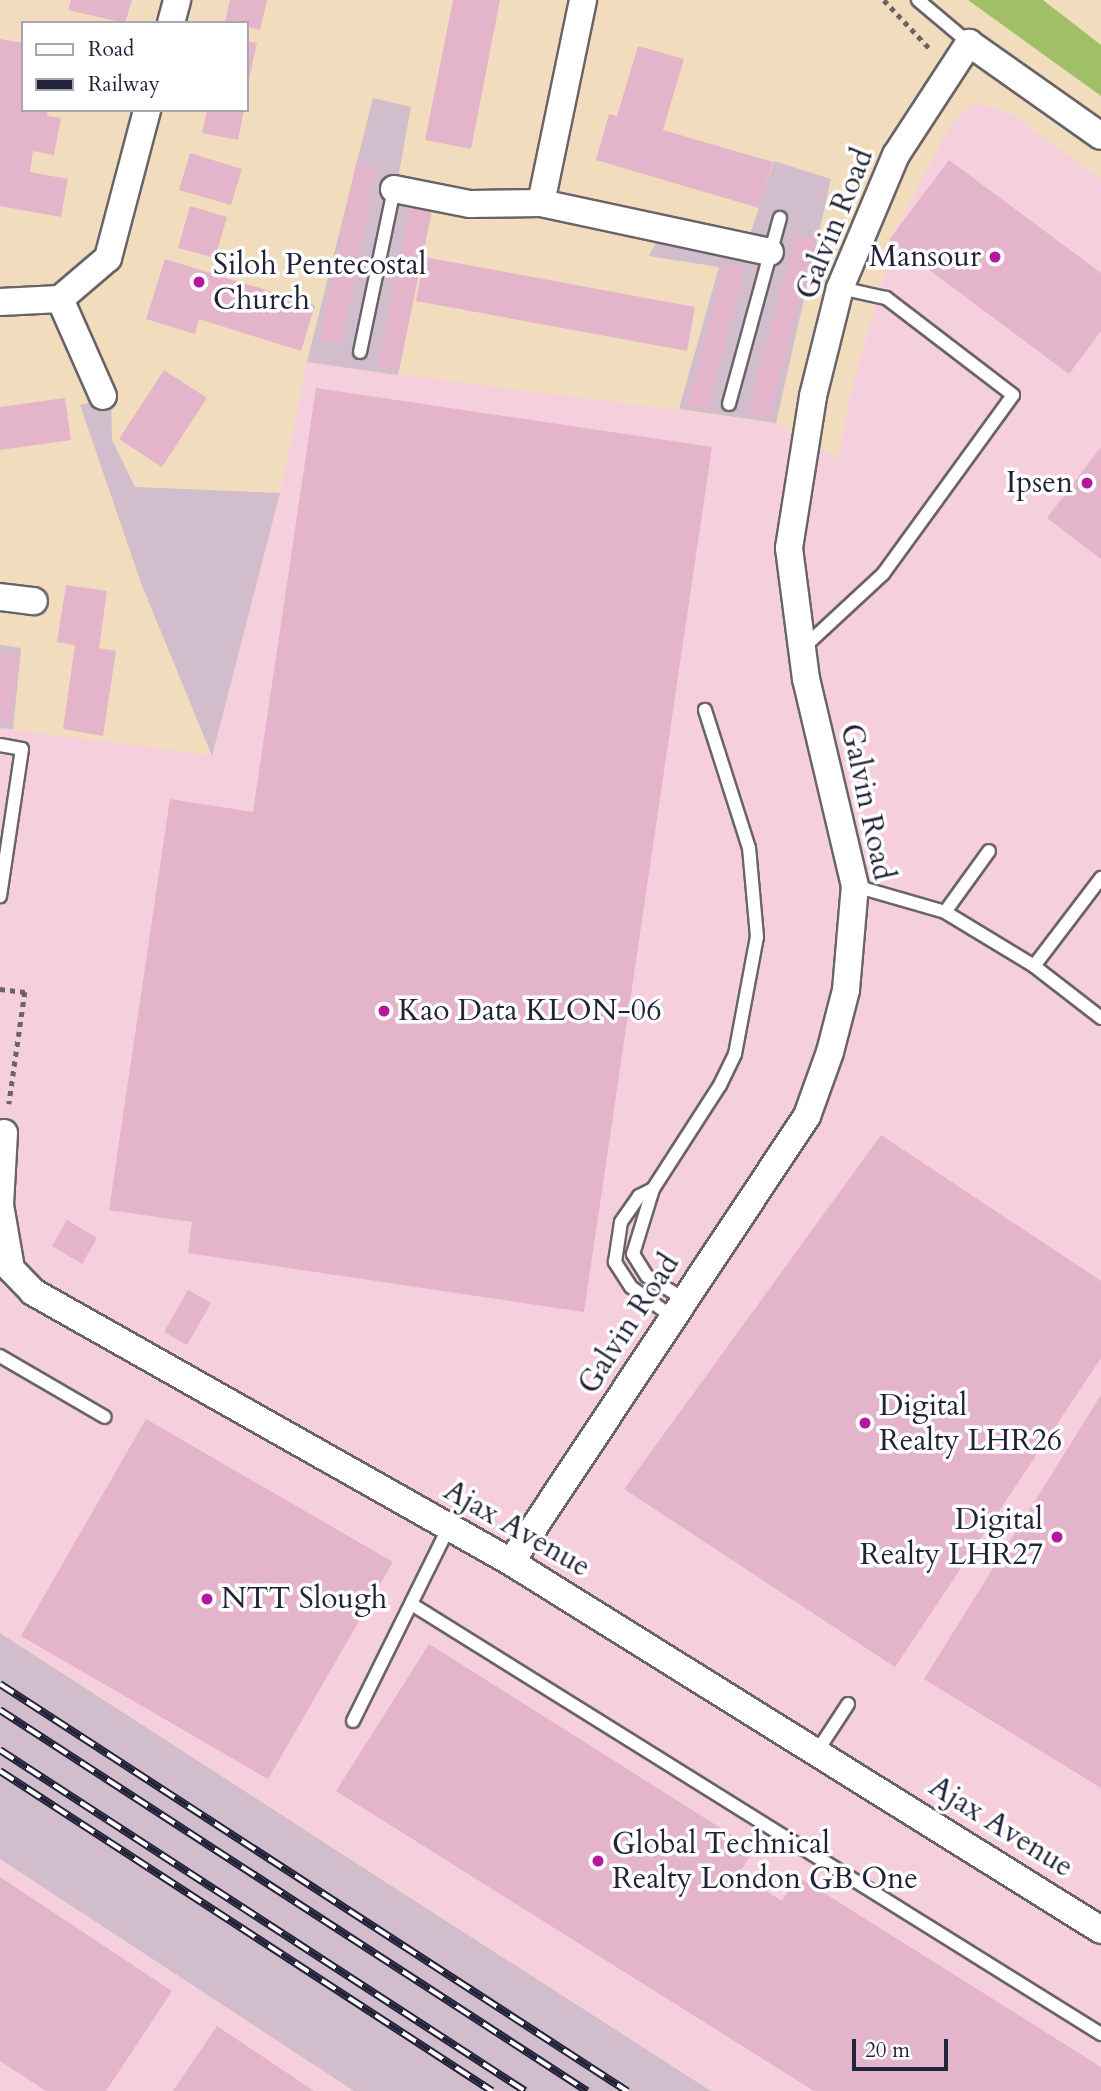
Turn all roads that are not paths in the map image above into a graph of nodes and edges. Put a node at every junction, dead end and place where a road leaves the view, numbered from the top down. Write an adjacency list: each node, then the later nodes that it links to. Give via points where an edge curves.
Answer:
1 (177, 0): 4 (street)
2 (583, 0): 9 (street)
3 (918, 0): 5 (lane)
4 (172, 21)
5 (969, 43): 7 (street); 12 (street, Galvin Road, via 896,155)
6 (146, 112): 13 (street, via 107,258)
7 (1101, 136)
8 (394, 189): 9 (street, via 470,204); 15 (lane)
9 (541, 204): 11 (street)
10 (780, 218): 11 (lane)
11 (770, 252): 17 (lane)
12 (840, 288): 20 (street, Galvin Road, via 813,396 789,548); 20 (lane, via 886,298 1013,395 883,575)
13 (60, 299): 14 (street); 16 (street)
14 (0, 302)
15 (360, 352)
16 (103, 396)
17 (729, 404)
18 (0, 597): 19 (street)
19 (34, 601)
20 (803, 649): 25 (street, Galvin Road)
21 (705, 710): 31 (lane, via 749,848 757,937 735,1054)
22 (0, 746): 26 (lane, via 22,749)
23 (989, 851): 27 (lane)
24 (1101, 878): 28 (lane)
25 (855, 886): 27 (lane); 33 (street, Galvin Road, via 846,990 807,1116)
26 (0, 896)
27 (945, 912): 28 (lane)
28 (1034, 965): 29 (lane)
29 (1101, 1018)
30 (4, 1133): 32 (street, Ajax Avenue, via 0,1205)
31 (653, 1189): 33 (lane, via 633,1254); 33 (lane, via 639,1196 621,1222 615,1262 631,1287)
32 (6, 1276): 36 (street, Ajax Avenue)
33 (679, 1309): 37 (street, Galvin Road)
34 (0, 1356): 35 (lane)
35 (105, 1417)
36 (449, 1527): 37 (street, Ajax Avenue); 38 (lane)
37 (511, 1562): 41 (street, Ajax Avenue)
38 (413, 1605): 40 (lane); 43 (lane)
39 (848, 1704): 41 (lane)
40 (353, 1721)
41 (818, 1750): 42 (street, Ajax Avenue)
42 (1101, 1930)
43 (1101, 2034)

